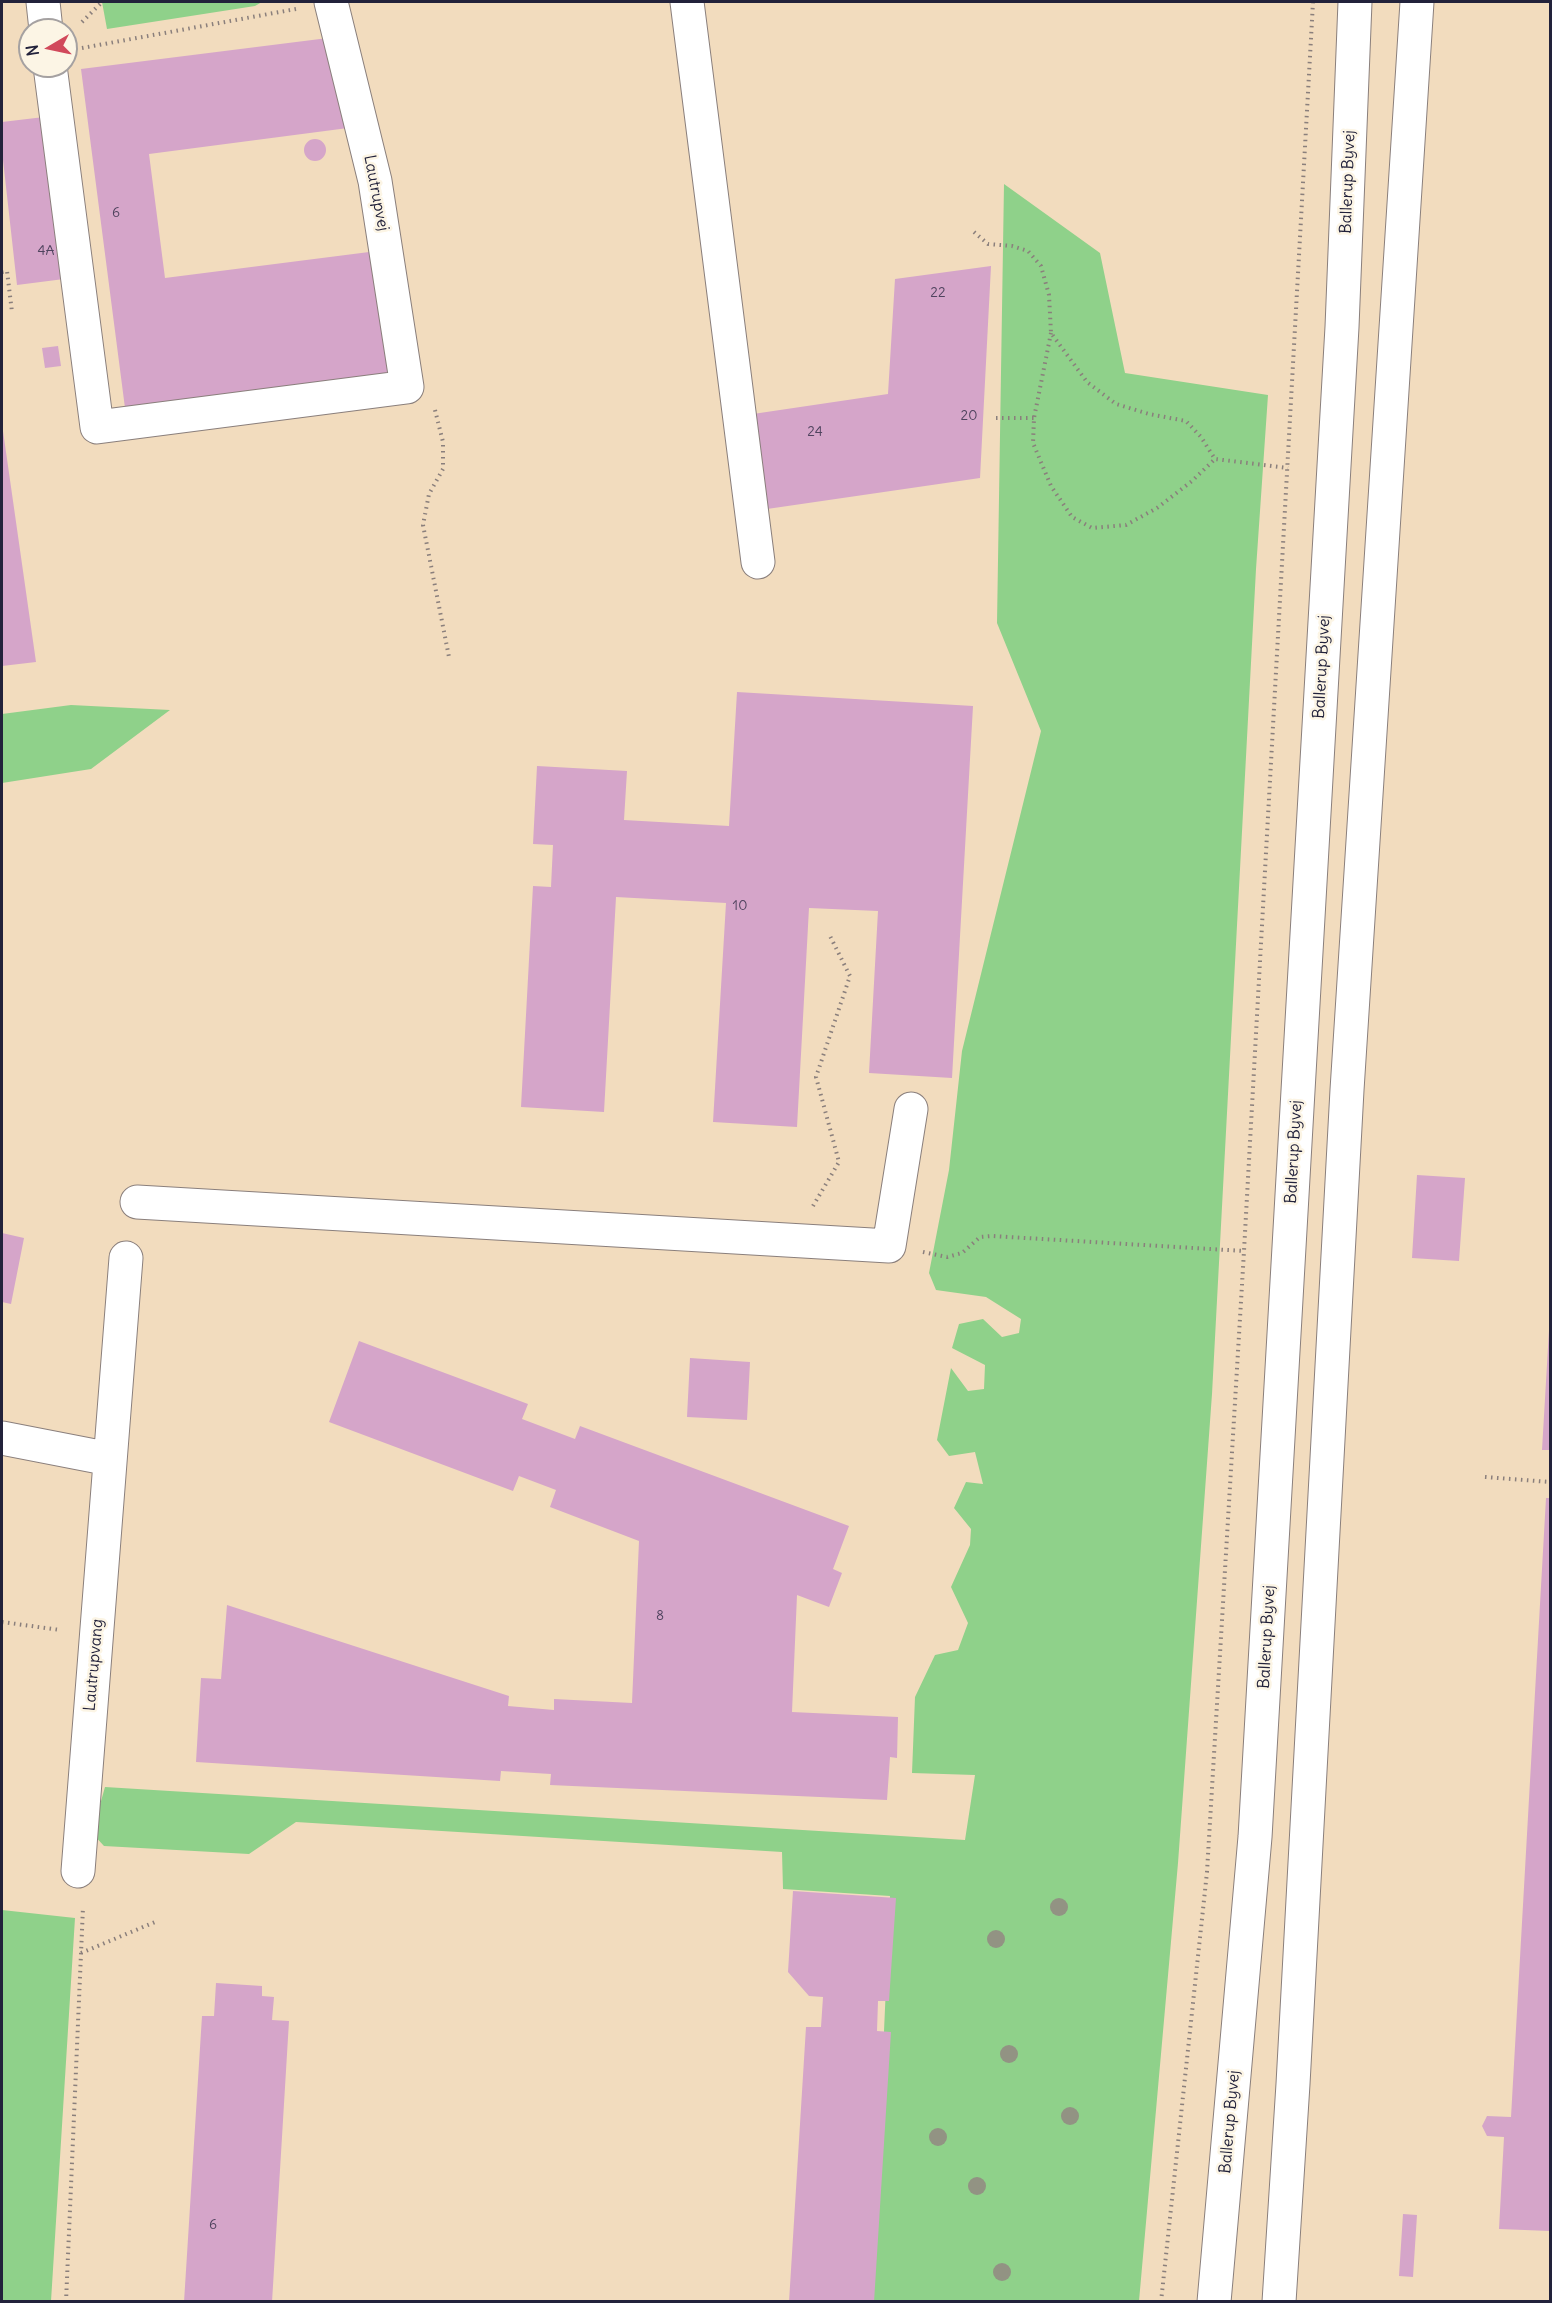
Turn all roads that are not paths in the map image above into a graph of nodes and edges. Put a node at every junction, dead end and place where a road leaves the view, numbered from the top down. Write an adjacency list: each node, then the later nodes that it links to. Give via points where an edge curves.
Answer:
1 (43, 2): 6 (main road)
2 (332, 2): 7 (main road, Lautrupvej, via 375,181 407,387 97,427)
3 (687, 2): 8 (main road)
4 (1356, 2): 15 (main road, Ballerup Byvej, via 1342,327 1256,1825)
5 (1417, 2): 16 (main road, via 1347,1090)
6 (45, 18)
7 (52, 78)
8 (758, 562)
9 (911, 1109): 10 (main road, via 889,1246)
10 (136, 1202)
11 (126, 1258): 13 (main road, Lautrupvang)
12 (2, 1438): 13 (main road)
13 (110, 1459): 14 (main road, Lautrupvang)
14 (81, 1883)
15 (1214, 2301)
16 (1279, 2301)

